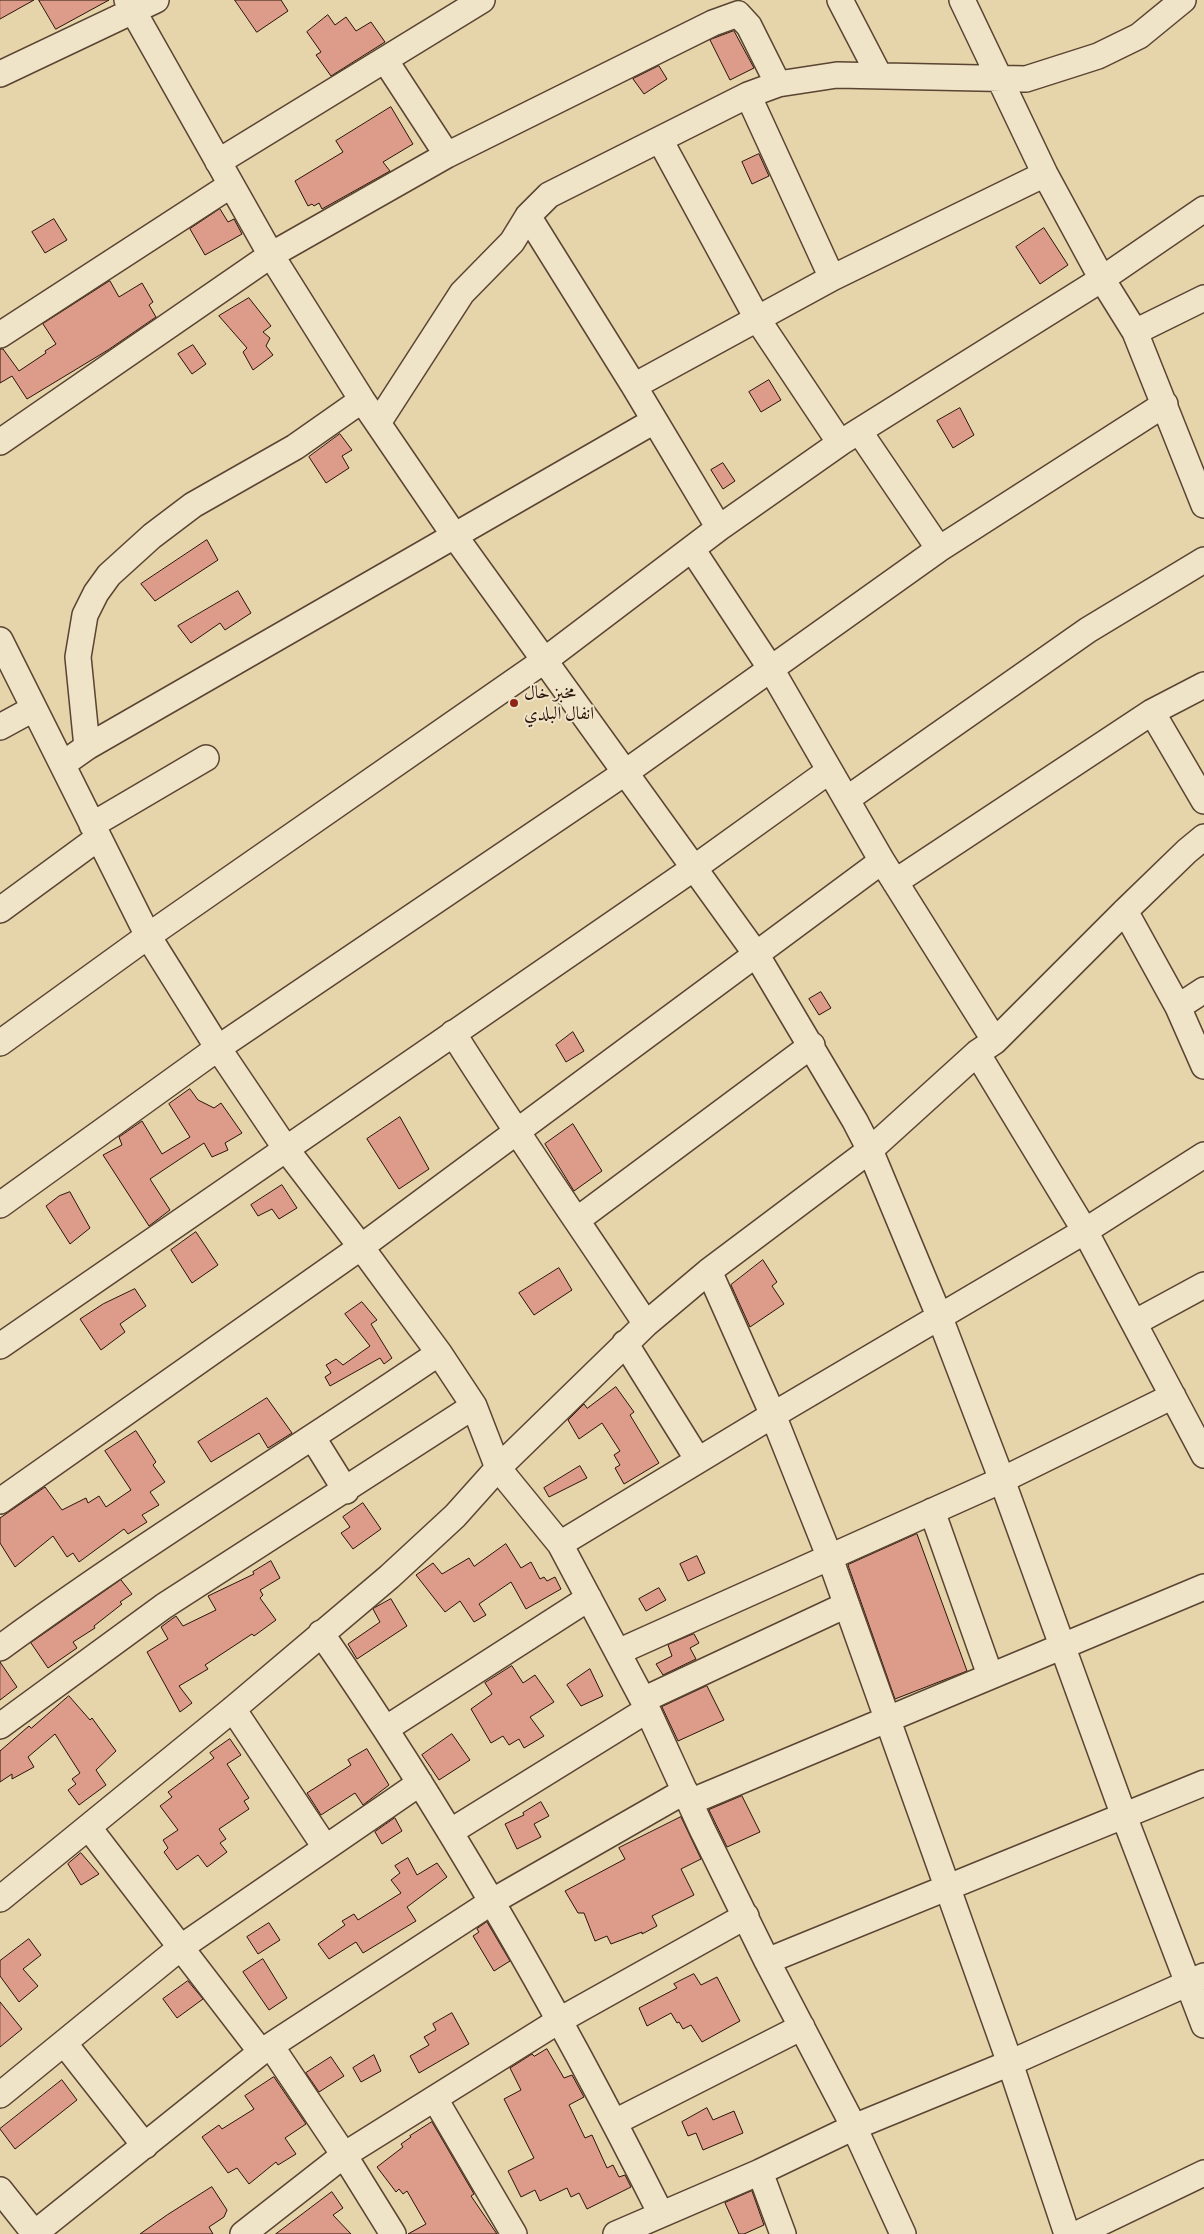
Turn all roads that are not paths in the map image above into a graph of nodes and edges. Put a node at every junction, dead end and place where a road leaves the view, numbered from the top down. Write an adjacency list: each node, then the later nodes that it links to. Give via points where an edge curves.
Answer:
1 (156, 0): 6 (street)
2 (482, 0): 7 (street)
3 (840, 0): 9 (street)
4 (1183, 0): 10 (street, via 1139,36 1098,56 1026,79)
5 (965, 1): 10 (street)
6 (130, 6): 8 (street); 15 (street)
7 (385, 60): 14 (street); 15 (street)
8 (0, 74)
9 (879, 76): 10 (street); 11 (street, via 837,75)
10 (997, 77): 16 (street)
11 (778, 84): 12 (street); 14 (street, via 749,26 738,14 713,23)
12 (748, 95): 13 (street); 21 (street)
13 (660, 140): 19 (street, via 549,195); 24 (street)
14 (447, 155): 20 (street)
15 (218, 162): 17 (street)
16 (1045, 174): 21 (street); 22 (street)
17 (231, 184): 20 (street); 26 (street)
18 (1204, 208): 22 (street)
19 (528, 216): 27 (street); 31 (street, via 512,242 462,294)
20 (271, 255): 28 (street); 33 (street)
21 (832, 278): 24 (street)
22 (1102, 279): 25 (street); 32 (street)
23 (1204, 298): 25 (street)
24 (758, 320): 27 (street); 32 (street)
25 (1135, 332): 29 (street)
26 (0, 335)
27 (634, 386): 30 (street)
28 (362, 400): 31 (street); 47 (street, via 295,447 193,505 109,575 85,615 78,657)
29 (1165, 404): 34 (street); 38 (street)
30 (654, 421): 35 (street); 36 (street)
31 (378, 423): 36 (street)
32 (849, 437): 35 (street); 38 (street)
33 (0, 442)
34 (1204, 505)
35 (719, 528): 37 (street)
36 (454, 535): 41 (street); 47 (street)
37 (692, 549): 41 (street); 42 (street)
38 (939, 550): 42 (street)
39 (1204, 560): 52 (street, via 1088,630)
40 (0, 640): 44 (street)
41 (544, 660): 50 (street); 60 (street)
42 (771, 669): 50 (street); 51 (street)
43 (1204, 685): 45 (street)
44 (33, 708): 46 (street); 49 (street)
45 (1152, 712): 53 (street); 57 (street)
46 (0, 727)
47 (87, 747): 49 (street)
48 (206, 758): 54 (street)
49 (63, 764): 54 (street)
50 (626, 772): 56 (street); 68 (street)
51 (829, 772): 52 (street); 56 (street)
52 (847, 799): 57 (street)
53 (1204, 801)
54 (95, 831): 58 (street); 60 (street)
55 (1204, 837): 59 (street)
56 (694, 868): 61 (street); 64 (street)
57 (889, 871): 61 (street); 67 (street)
58 (0, 910)
59 (1125, 911): 63 (street); 67 (street)
60 (148, 936): 65 (street); 68 (street)
61 (756, 954): 66 (street); 70 (street)
62 (1204, 990): 63 (street)
63 (1178, 1007): 69 (street)
64 (453, 1034): 70 (street); 71 (street)
65 (0, 1043)
66 (812, 1045): 72 (street); 75 (street)
67 (986, 1047): 72 (street); 76 (street)
68 (218, 1048): 71 (street); 74 (street)
69 (1204, 1066)
70 (516, 1133): 75 (street); 77 (street)
71 (286, 1149): 77 (street); 84 (street)
72 (870, 1150): 78 (street); 80 (street)
73 (1204, 1155): 76 (street)
74 (0, 1205)
75 (577, 1220): 81 (street)
76 (1085, 1231): 80 (street); 82 (street)
77 (361, 1247): 85 (street); 95 (street)
78 (709, 1271): 81 (street); 88 (street)
79 (1204, 1285): 82 (street)
80 (940, 1318): 88 (street); 93 (street)
81 (646, 1324): 83 (street)
82 (1134, 1324): 86 (street)
83 (625, 1343): 91 (street); 92 (street)
84 (0, 1346)
85 (439, 1354): 87 (street); 89 (street)
86 (1173, 1396): 90 (street); 93 (street)
87 (474, 1406): 92 (street); 94 (street)
88 (773, 1414): 91 (street); 98 (street)
89 (313, 1438): 94 (street); 104 (street, via 135,1553)
90 (1201, 1441)
91 (698, 1460): 97 (street)
92 (498, 1468): 97 (street); 102 (street, via 455,1516 389,1577)
93 (1002, 1480): 96 (street); 103 (street)
94 (346, 1491): 110 (street, via 164,1606)
95 (0, 1501)
96 (932, 1511): 98 (street); 106 (street)
97 (560, 1544): 100 (street)
98 (830, 1558): 101 (street); 105 (street)
99 (1204, 1587): 103 (street)
100 (589, 1598): 105 (street); 111 (street)
101 (846, 1605): 107 (street); 109 (street)
102 (321, 1632): 108 (street); 111 (street)
103 (1062, 1645): 106 (street); 115 (street)
104 (0, 1648)
105 (618, 1652): 107 (street)
106 (990, 1675): 109 (street)
107 (645, 1705): 114 (street); 117 (street)
108 (233, 1709): 116 (street); 118 (street)
109 (888, 1717): 114 (street); 119 (street)
110 (0, 1726)
111 (387, 1728): 112 (street)
112 (420, 1783): 117 (street); 118 (street)
113 (1204, 1783): 115 (street)
114 (687, 1796): 121 (street); 122 (street)
115 (1124, 1816): 119 (street); 125 (street)
116 (89, 1828): 120 (street); 123 (street)
117 (450, 1832): 121 (street)
118 (325, 1847): 123 (street)
119 (947, 1888): 124 (street); 131 (street)
120 (0, 1900)
121 (493, 1901): 126 (street); 130 (street)
122 (746, 1916): 124 (street); 126 (street)
123 (180, 1948): 129 (street); 130 (street)
124 (767, 1962): 128 (street)
125 (1195, 1979): 127 (street); 131 (street)
126 (560, 2020): 133 (street); 134 (street)
127 (1204, 2026)
128 (802, 2027): 134 (street); 135 (street)
129 (64, 2043): 132 (street); 136 (street)
130 (266, 2049): 136 (street); 137 (street)
131 (1010, 2063): 135 (street); 149 (street)
132 (0, 2095)
133 (435, 2099): 137 (street); 145 (street)
134 (615, 2122): 141 (street)
135 (854, 2128): 138 (street); 148 (street)
136 (144, 2146): 142 (street)
137 (344, 2155): 143 (street); 144 (street)
138 (760, 2172): 141 (street); 147 (street)
139 (1204, 2173): 150 (street)
140 (0, 2190): 142 (street)
141 (661, 2214): 146 (street)
142 (35, 2234)
143 (243, 2234)
144 (393, 2234)
145 (514, 2234)
146 (616, 2234)
147 (783, 2234)
148 (903, 2234)
149 (1067, 2234)
150 (1077, 2234)

